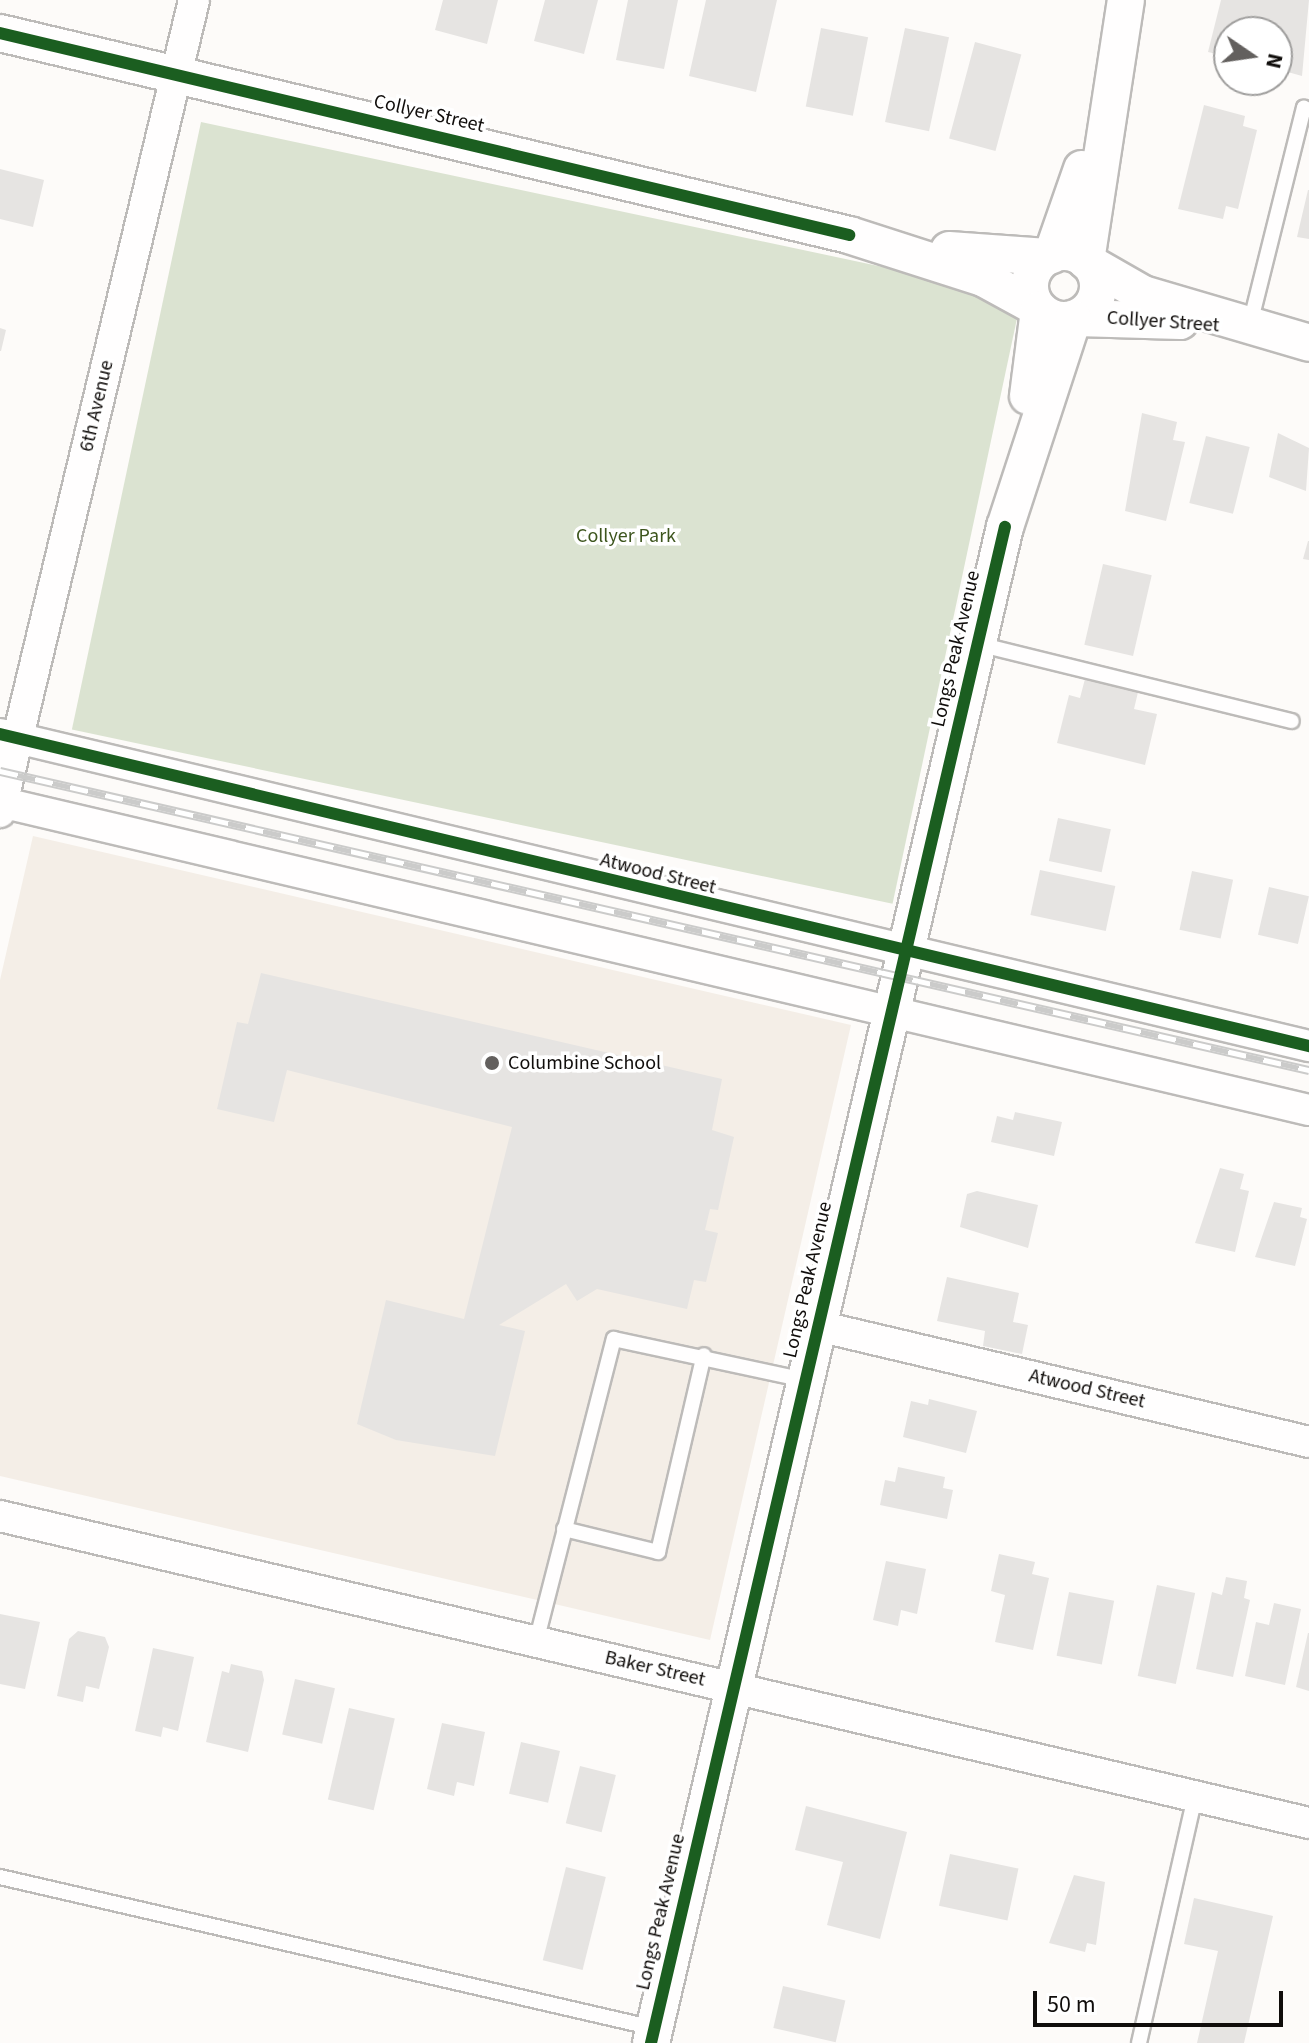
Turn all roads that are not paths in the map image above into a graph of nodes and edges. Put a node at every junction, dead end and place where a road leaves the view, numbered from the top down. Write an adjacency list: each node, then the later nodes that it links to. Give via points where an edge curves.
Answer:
1 (194, 0): 4 (street, 6th Avenue)
2 (1126, 0): 7 (street)
3 (0, 33): 4 (street, Collyer Street)
4 (177, 74): 6 (street, Collyer Street); 13 (street, 6th Avenue)
5 (1309, 110): 9 (lane)
6 (849, 235): 7 (street, Collyer Street, via 988,256); 8 (street, Collyer Street, via 983,278)
7 (1068, 259): 8 (street, Longs Peak Avenue, via 1030,285); 8 (street, via 1098,293); 9 (street, Collyer Street, via 1143,294)
8 (1056, 313): 9 (street, Collyer Street); 11 (street, Longs Peak Avenue)
9 (1249, 328): 10 (street, Collyer Street)
10 (1309, 343)
11 (977, 644): 12 (lane); 15 (street, Longs Peak Avenue)
12 (1292, 721)
13 (9, 736): 14 (street, 6th Avenue); 15 (street, Atwood Street)
14 (1, 806): 16 (street)
15 (905, 955): 16 (street, Longs Peak Avenue); 17 (street, Atwood Street)
16 (893, 1007): 18 (street); 19 (street, Longs Peak Avenue)
17 (1309, 1046)
18 (1309, 1110)
19 (818, 1326): 21 (street, Longs Peak Avenue); 22 (street, Atwood Street)
20 (704, 1355): 21 (lane); 24 (lane, via 614,1339); 24 (lane, via 658,1552)
21 (806, 1380): 26 (street, Longs Peak Avenue)
22 (1309, 1442)
23 (0, 1516): 25 (street, Baker Street)
24 (564, 1529): 25 (lane)
25 (536, 1642): 26 (street, Baker Street)
26 (734, 1688): 27 (street, Baker Street); 30 (street, Longs Peak Avenue)
27 (1195, 1796): 28 (street, Baker Street); 31 (lane)
28 (1309, 1823)
29 (0, 1877): 30 (lane)
30 (653, 2035)
31 (1139, 2043)

